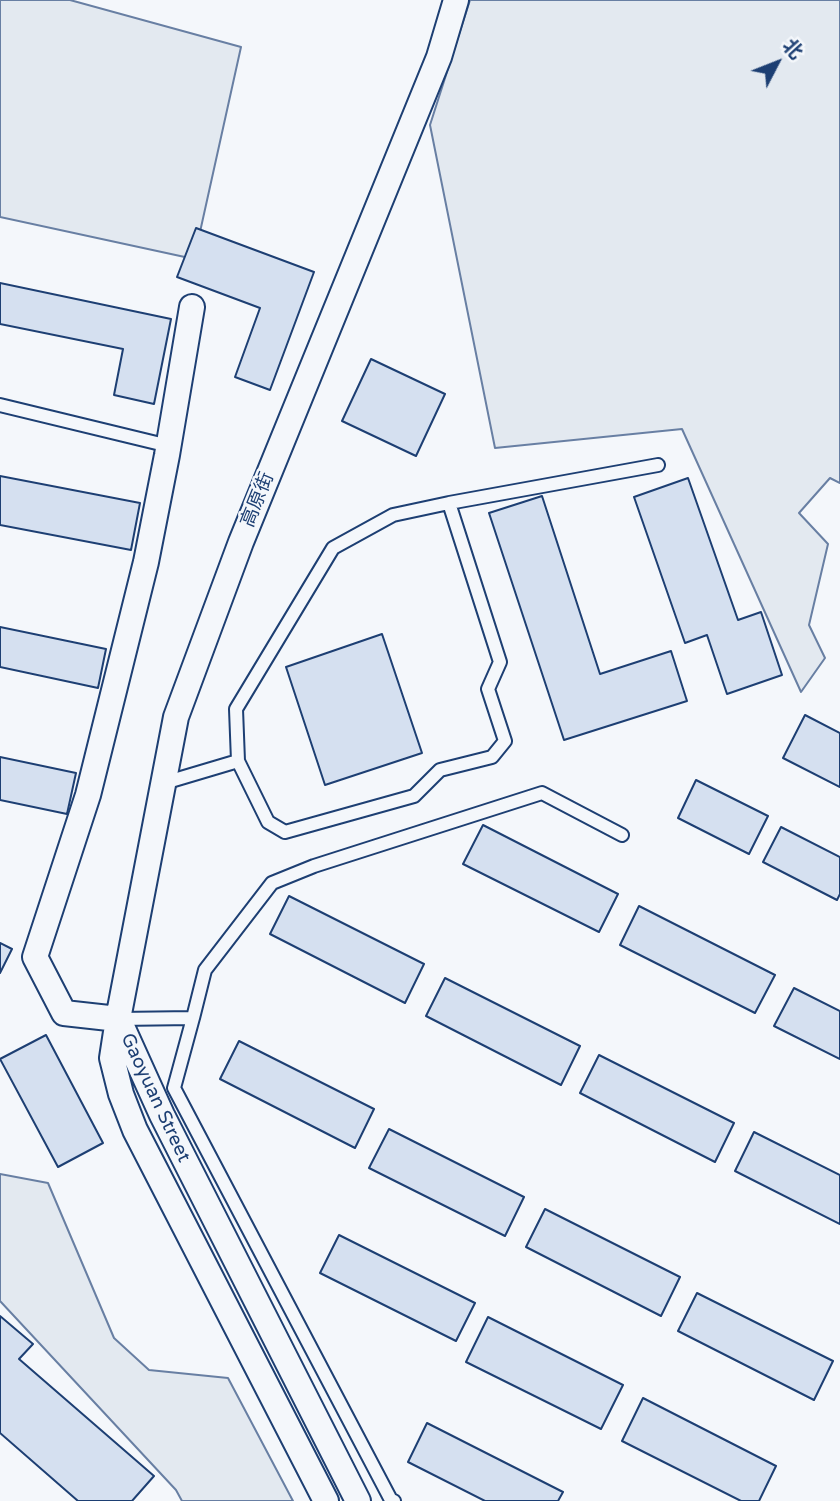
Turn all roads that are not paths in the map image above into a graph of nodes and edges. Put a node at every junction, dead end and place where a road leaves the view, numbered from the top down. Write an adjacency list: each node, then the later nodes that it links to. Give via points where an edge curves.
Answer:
1 (456, 0): 8 (street, 高原街, via 439,57 241,541 176,717)
2 (192, 307): 4 (street)
3 (0, 405): 4 (lane)
4 (169, 446): 11 (street, via 146,562 88,795 35,957 64,1013)
5 (658, 465): 6 (lane)
6 (449, 503): 7 (lane, via 393,515 333,548 236,709); 7 (lane, via 500,662 488,689 505,741 492,757 440,770 414,796 285,832 268,822)
7 (238, 761): 8 (lane)
8 (164, 783): 11 (street, 高原街)
9 (622, 835): 10 (lane, via 542,793 272,883 205,970)
10 (193, 1018): 11 (lane); 14 (lane, via 174,1088)
11 (118, 1019): 12 (street, Gaoyuan Street, via 112,1058 135,1130); 13 (street, Gaoyuan Street)
12 (326, 1501)
13 (358, 1501)
14 (394, 1501)

